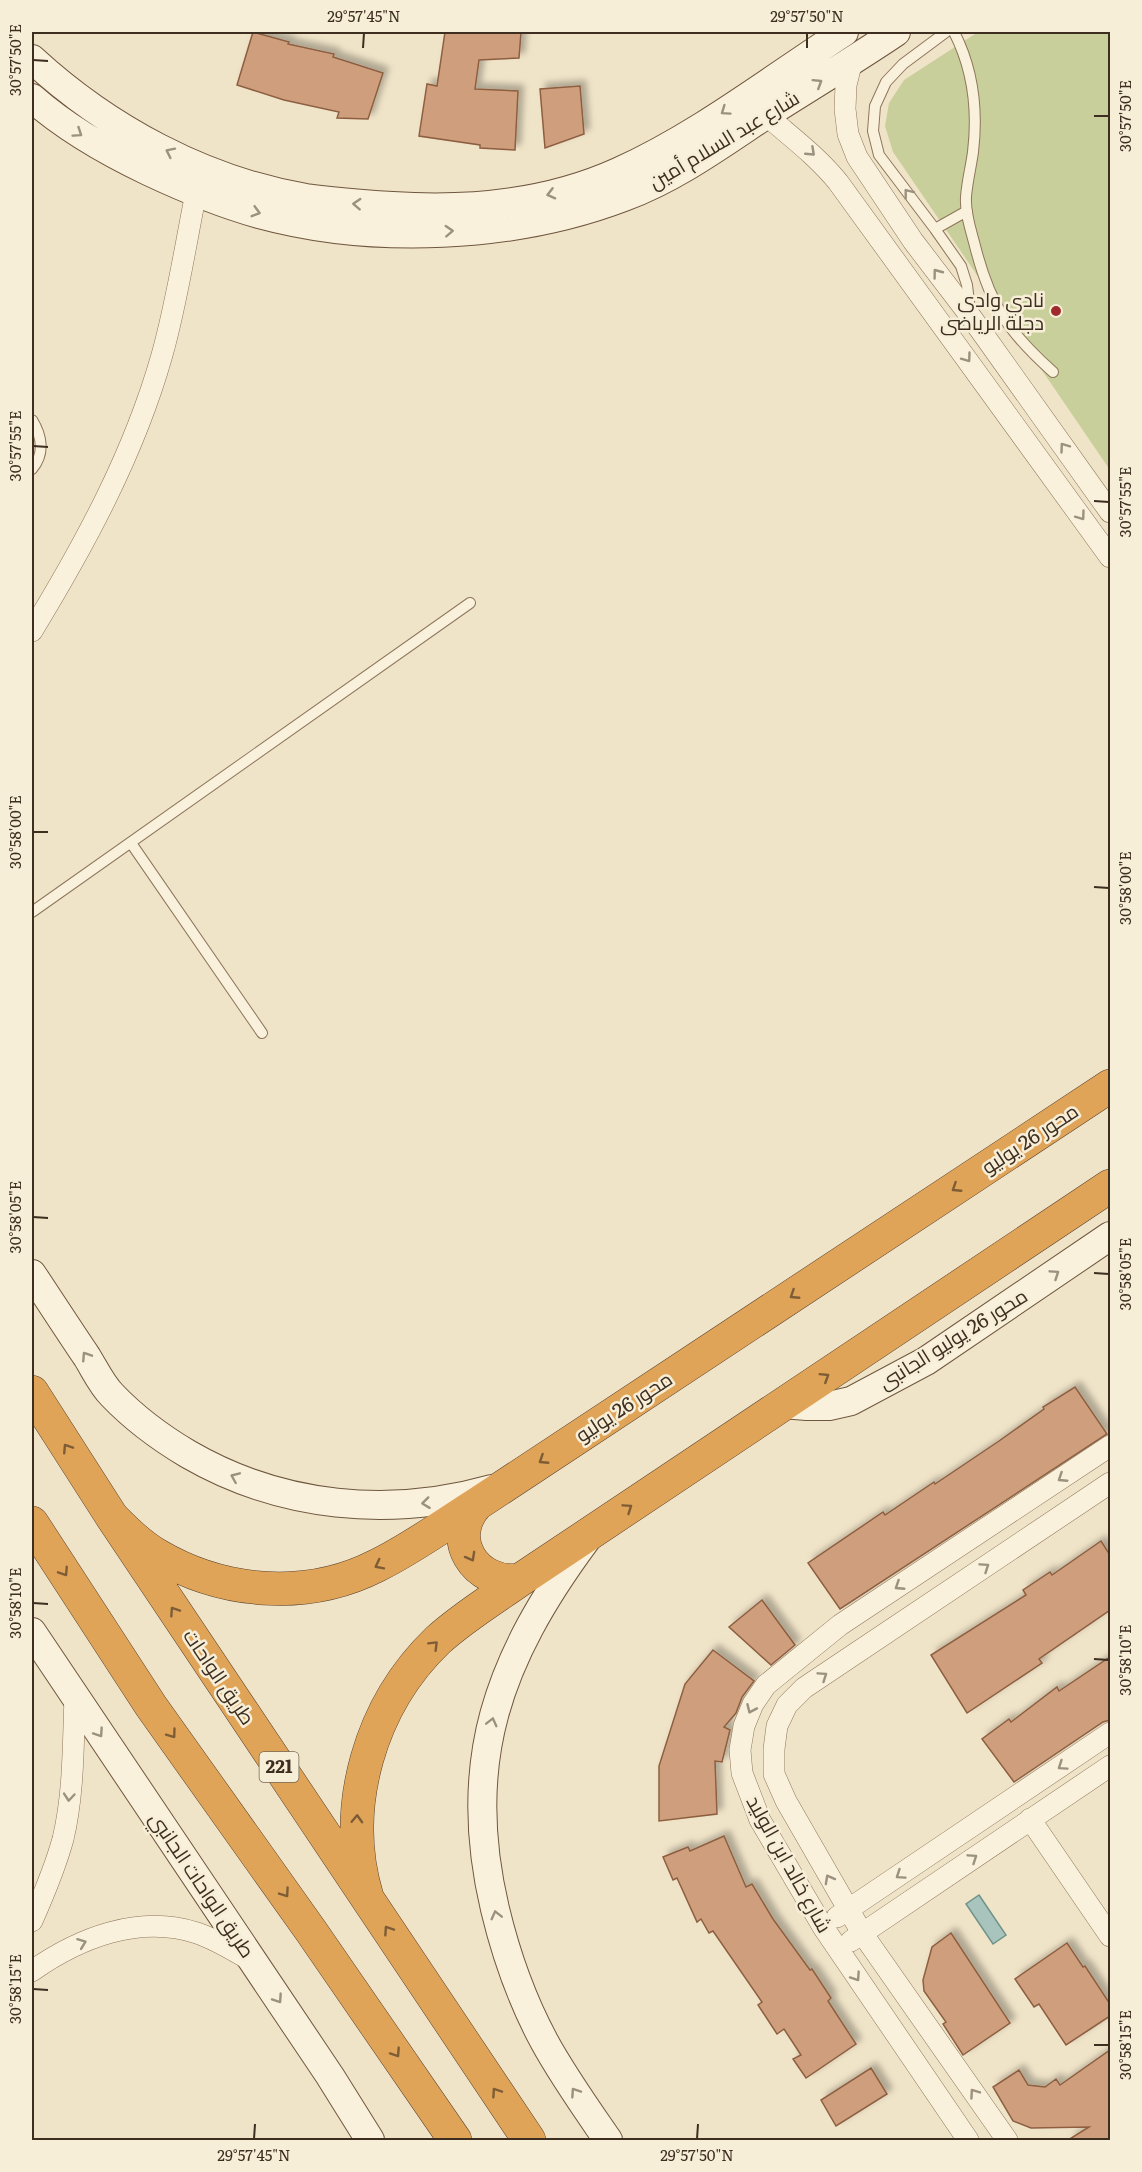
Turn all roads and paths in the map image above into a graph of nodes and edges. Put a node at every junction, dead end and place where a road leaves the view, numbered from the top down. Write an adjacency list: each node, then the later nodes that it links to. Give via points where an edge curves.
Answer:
1 (844, 32): 8 (street, شارع عبد السلام أمين)
2 (946, 32): 11 (lane, one-way to 2, via 879,155 873,118 879,94 894,72)
3 (954, 32): 10 (lane, via 968,65 975,101)
4 (884, 35): 6 (street, شارع عبد السلام أمين)
5 (32, 59): 8 (street, شارع عبد السلام أمين, one-way to 5, via 583,185 526,201 432,209 304,197 216,172 155,145 96,111)
6 (852, 61): 8 (street, شارع عبد السلام أمين, one-way to 6); 12 (street, via 846,85 848,134 857,157)
7 (32, 98): 9 (street, شارع عبد السلام أمين, one-way to 9, via 89,140)
8 (758, 104): 9 (street, شارع عبد السلام أمين, one-way to 8, via 260,214 346,229 433,232 532,224 626,197 671,176); 13 (street, one-way to 13, via 822,163)
9 (196, 193): 21 (street, via 162,355 123,464 74,561)
10 (966, 211): 11 (lane); 15 (lane, via 990,296 1015,334)
11 (935, 229): 14 (lane, via 961,266)
12 (913, 241): 13 (street); 14 (street, one-way to 12)
13 (893, 256): 19 (street, one-way to 19)
14 (970, 317): 18 (street, one-way to 14)
15 (1053, 372)
16 (32, 420): 17 (lane, via 41,438 41,452)
17 (32, 469)
18 (1110, 512)
19 (1110, 557)
20 (470, 603): 22 (lane)
21 (32, 631)
22 (131, 843): 23 (lane); 24 (lane)
23 (32, 912)
24 (262, 1033)
25 (1110, 1086): 33 (highway, محور 26 يوليو, one-way to 33)
26 (1110, 1186): 30 (highway, one-way to 26)
27 (1110, 1236): 30 (street, محور 26 يوليو الجانبى, one-way to 27, via 829,1406 851,1401 926,1361)
28 (32, 1274): 33 (street, one-way to 28, via 390,1506 351,1505 276,1492 204,1463 171,1443 111,1394)
29 (32, 1392): 34 (highway, طريق الواحات / 221, one-way to 29)
30 (782, 1404): 36 (highway, one-way to 30)
31 (1110, 1446): 46 (street, شارع خالد ابن الوليد, one-way to 46, via 840,1625 766,1685 753,1704 740,1750 749,1796)
32 (1110, 1483): 44 (street, شارع خالد ابن الوليد, one-way to 32, via 774,1774 777,1726 787,1705 804,1688)
33 (490, 1495): 34 (highway, محور 26 يوليو, one-way to 34, via 374,1567 348,1578 292,1589 235,1585 181,1568 156,1554); 37 (highway, one-way to 37, via 470,1511 466,1521 468,1554 490,1577)
34 (112, 1517): 43 (highway, طريق الواحات / 221, one-way to 34)
35 (32, 1523): 53 (highway, one-way to 53, via 151,1706)
36 (592, 1532): 37 (highway); 55 (street, one-way to 36, via 543,2039 510,1964 489,1886 481,1812 486,1744 510,1668 560,1575)
37 (520, 1580): 43 (highway, one-way to 37, via 359,1871 357,1808 368,1756 383,1716 417,1663 439,1639)
38 (32, 1632): 39 (street, طريق الواحات الجانبي)
39 (75, 1697): 45 (street, one-way to 45, via 63,1838); 50 (street, طريق الواحات الجانبي, one-way to 50)
40 (1110, 1733): 44 (street, one-way to 44)
41 (1110, 1766): 42 (street)
42 (1030, 1819): 47 (street, one-way to 42); 48 (street)
43 (367, 1897): 54 (highway, طريق الواحات / 221, one-way to 43)
44 (847, 1910): 46 (street); 47 (street, شارع خالد ابن الوليد)
45 (32, 1921)
46 (823, 1927): 49 (street, شارع خالد ابن الوليد)
47 (862, 1933): 49 (street); 57 (street, شارع خالد ابن الوليد, one-way to 47)
48 (1110, 1936)
49 (838, 1950): 56 (street, شارع خالد ابن الوليد, one-way to 56)
50 (253, 1961): 51 (street, one-way to 50, via 52,1957 116,1930 143,1926 197,1933); 52 (street, طريق الواحات الجانبي, one-way to 52)
51 (32, 1970)
52 (370, 2140)
53 (455, 2140)
54 (529, 2140)
55 (608, 2140)
56 (968, 2140)
57 (1008, 2140)

